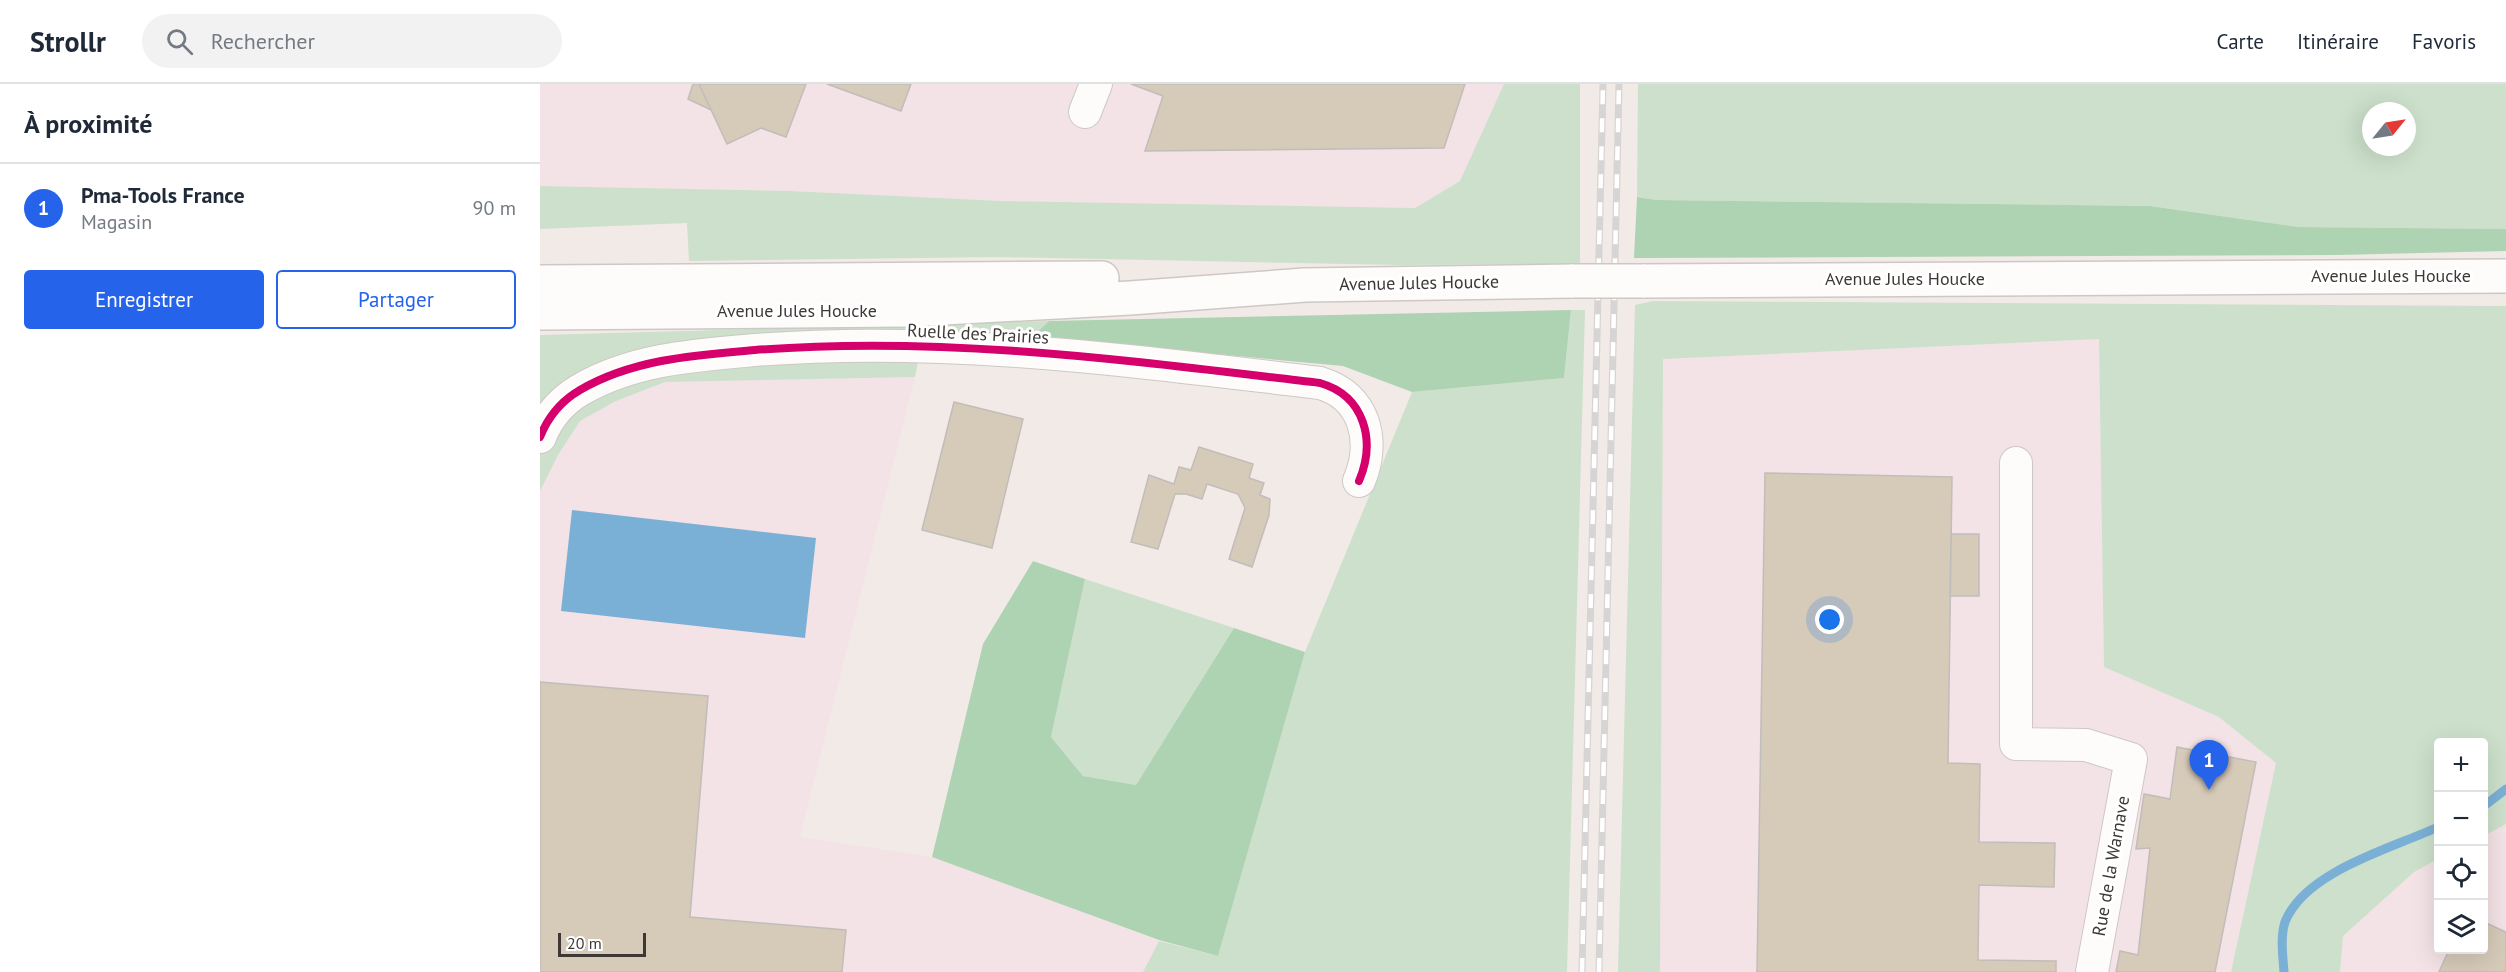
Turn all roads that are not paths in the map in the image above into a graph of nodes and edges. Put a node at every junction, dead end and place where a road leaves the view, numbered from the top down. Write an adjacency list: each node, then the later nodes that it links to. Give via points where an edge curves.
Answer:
1 (2506, 276): 3 (main road, Avenue Jules Houcke, bridge)
2 (540, 282): 3 (main road, Avenue Jules Houcke, via 1162,278)
3 (1305, 285): 4 (main road, Avenue Jules Houcke, via 906,310)
4 (540, 313)
5 (540, 437): 7 (street, Ruelle des Prairies, via 554,412 579,391 609,376 675,358 836,345 1034,351 1330,386 1350,401 1365,427 1368,455)
6 (2016, 463): 8 (street, Rue de la Warnave, via 2016,744 2086,745 2131,759)
7 (1359, 481)
8 (2092, 972)

